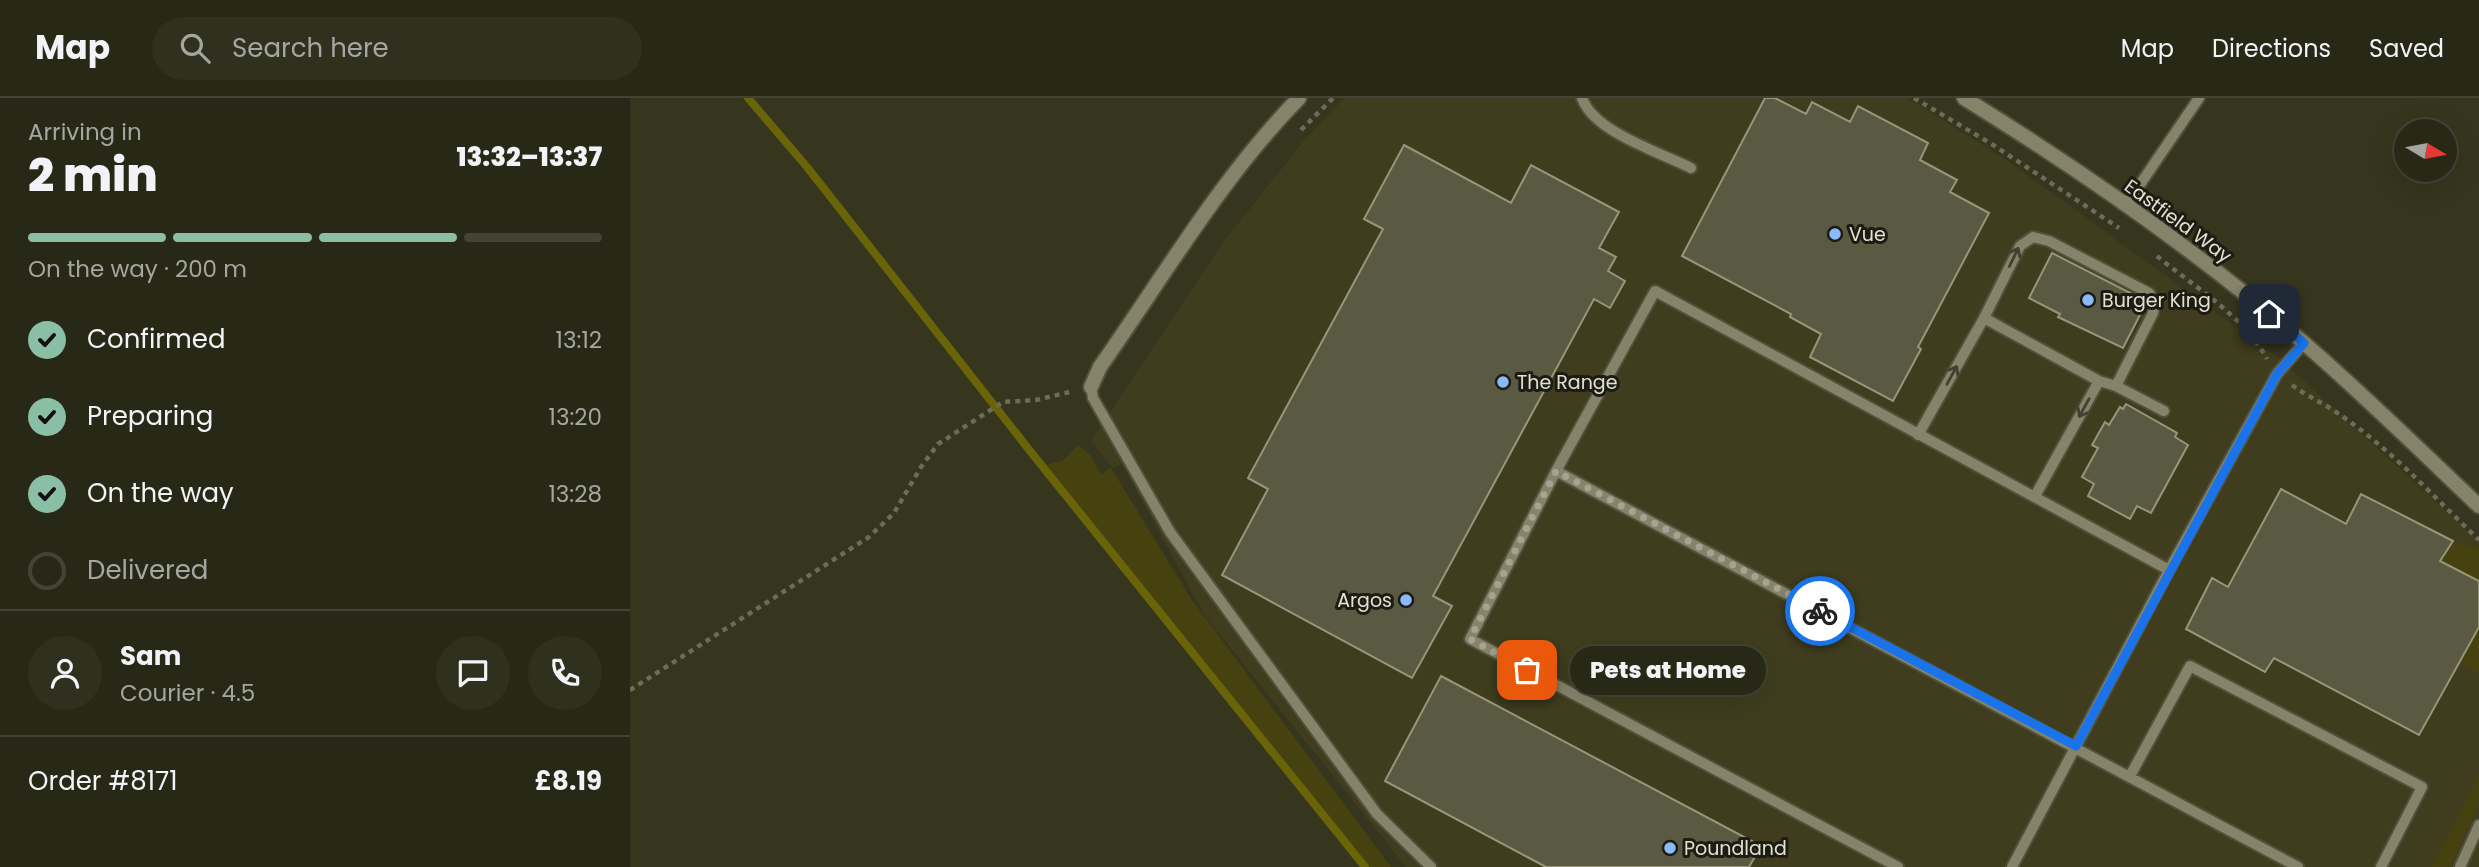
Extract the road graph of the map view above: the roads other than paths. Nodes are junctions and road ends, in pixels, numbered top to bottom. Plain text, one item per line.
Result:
1 (1299, 98) edge
2 (1582, 98) edge
3 (1964, 98) edge
4 (2199, 98) edge
5 (1691, 168) dead end
6 (2126, 205) junction
7 (1984, 318) junction
8 (2304, 343) junction
9 (2099, 381) junction
10 (2116, 386) junction
11 (1091, 387) joint
12 (2164, 411) dead end
13 (1918, 435) junction
14 (1556, 471) junction
15 (2035, 496) junction
16 (2479, 506) edge
17 (2169, 570) junction
18 (2076, 746) junction
19 (2130, 776) junction
20 (2479, 825) edge
21 (1431, 867) edge
22 (1898, 867) edge
23 (2012, 867) edge
24 (2298, 867) edge
25 (2381, 867) edge
26 (2460, 867) edge

1 - 11 street
2 - 5 lane
3 - 6 street, Eastfield Way
4 - 6 lane
6 - 8 street, Eastfield Way
7 - 9 lane
7 -> 10 lane
13 -> 7 lane
8 - 16 street, Eastfield Way
8 - 17 lane
9 - 10 lane
9 -> 15 lane
10 - 12 lane
11 - 21 lane
13 - 14 lane
13 - 15 lane
14 - 18 lane
14 - 22 lane
15 - 17 lane
17 - 18 lane
18 - 19 lane
18 - 23 lane
19 - 24 lane
19 - 25 lane
20 - 26 lane

